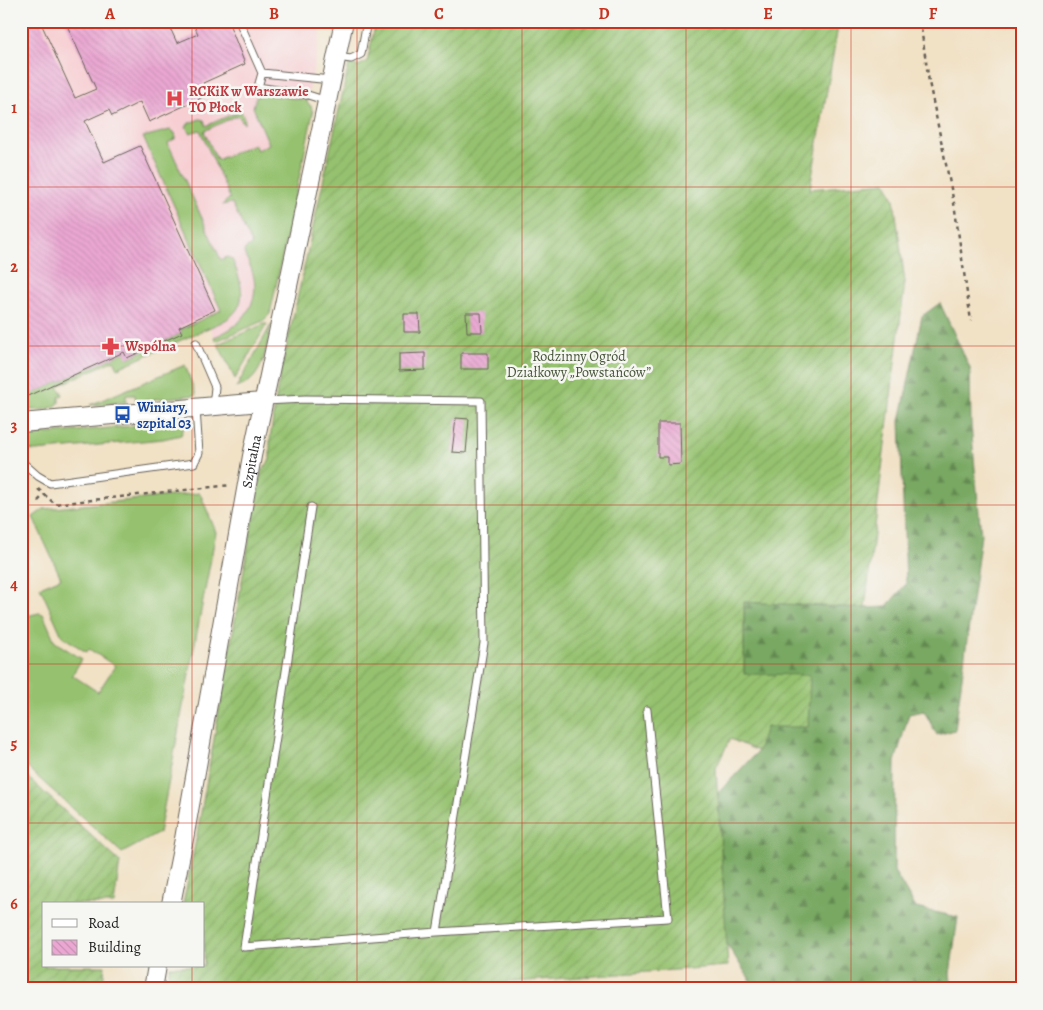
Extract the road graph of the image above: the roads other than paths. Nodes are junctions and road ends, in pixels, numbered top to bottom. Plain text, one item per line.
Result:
1 (239, 21) edge
2 (344, 21) edge
3 (368, 21) edge
4 (336, 57) junction
5 (262, 73) junction
6 (331, 80) junction
7 (327, 101) junction
8 (196, 343) dead end
9 (262, 402) junction
10 (204, 408) junction
11 (21, 423) edge
12 (21, 461) edge
13 (311, 507) dead end
14 (647, 710) dead end
15 (171, 902) edge
16 (437, 932) junction
17 (157, 968) edge
18 (153, 989) edge

1 - 5 lane
2 - 4 street, Szpitalna
3 - 4 lane
4 - 6 street, Szpitalna
5 - 6 lane
5 - 7 lane
6 - 7 street, Szpitalna
7 - 9 street, Szpitalna
8 - 10 lane
9 - 10 street
9 - 15 street, Szpitalna
9 - 16 lane
10 - 11 street
10 - 12 lane
13 - 16 lane
14 - 16 lane
17 - 18 street

